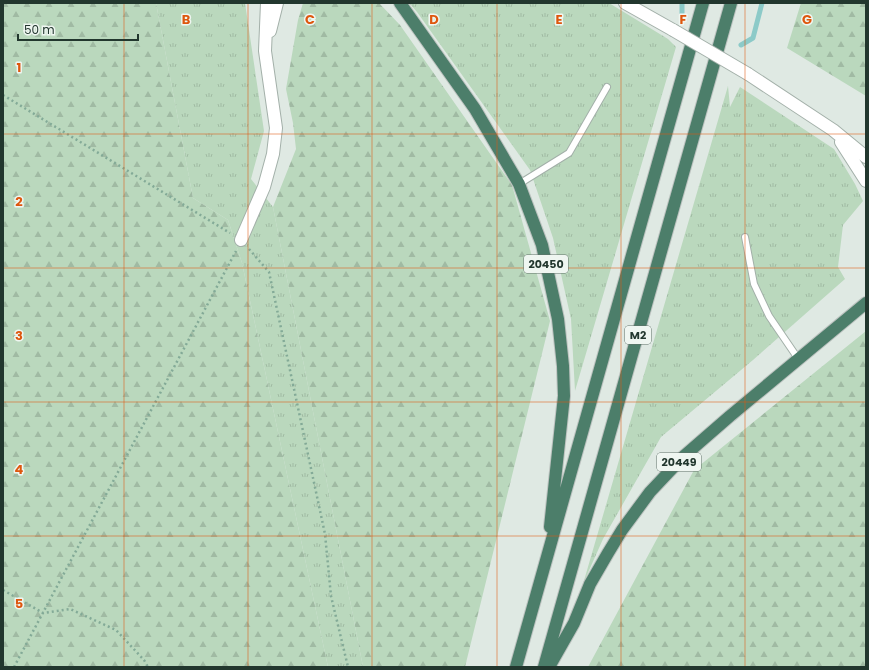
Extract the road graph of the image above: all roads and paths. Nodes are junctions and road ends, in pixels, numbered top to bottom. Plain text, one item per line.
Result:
1 (266, 3) edge
2 (277, 3) edge
3 (400, 3) edge
4 (625, 3) edge
5 (703, 3) edge
6 (731, 3) edge
7 (265, 51) junction
8 (607, 87) dead end
9 (3, 95) edge
10 (833, 130) junction
11 (866, 157) edge
12 (866, 181) edge
13 (519, 184) junction
14 (745, 237) dead end
15 (241, 240) junction
16 (866, 303) edge
17 (799, 360) junction
18 (546, 562) junction
19 (3, 590) edge
20 (43, 613) junction
21 (14, 667) edge
22 (148, 667) edge
23 (348, 667) edge
24 (516, 667) edge
25 (544, 667) edge
26 (549, 667) edge

1 - 7 street
2 - 7 street
3 - 13 highway, 20450
4 - 10 street, bridge
5 - 18 highway, M2
6 - 25 highway, M2
7 - 15 street
8 - 13 lane
9 - 15 path
10 - 11 street
10 - 12 street
13 - 18 highway, 20450
14 - 17 lane
15 - 20 path
15 - 23 path
16 - 17 highway, 20449
17 - 26 highway, 20449
18 - 24 highway, M2
19 - 20 path
20 - 21 path
20 - 22 path

